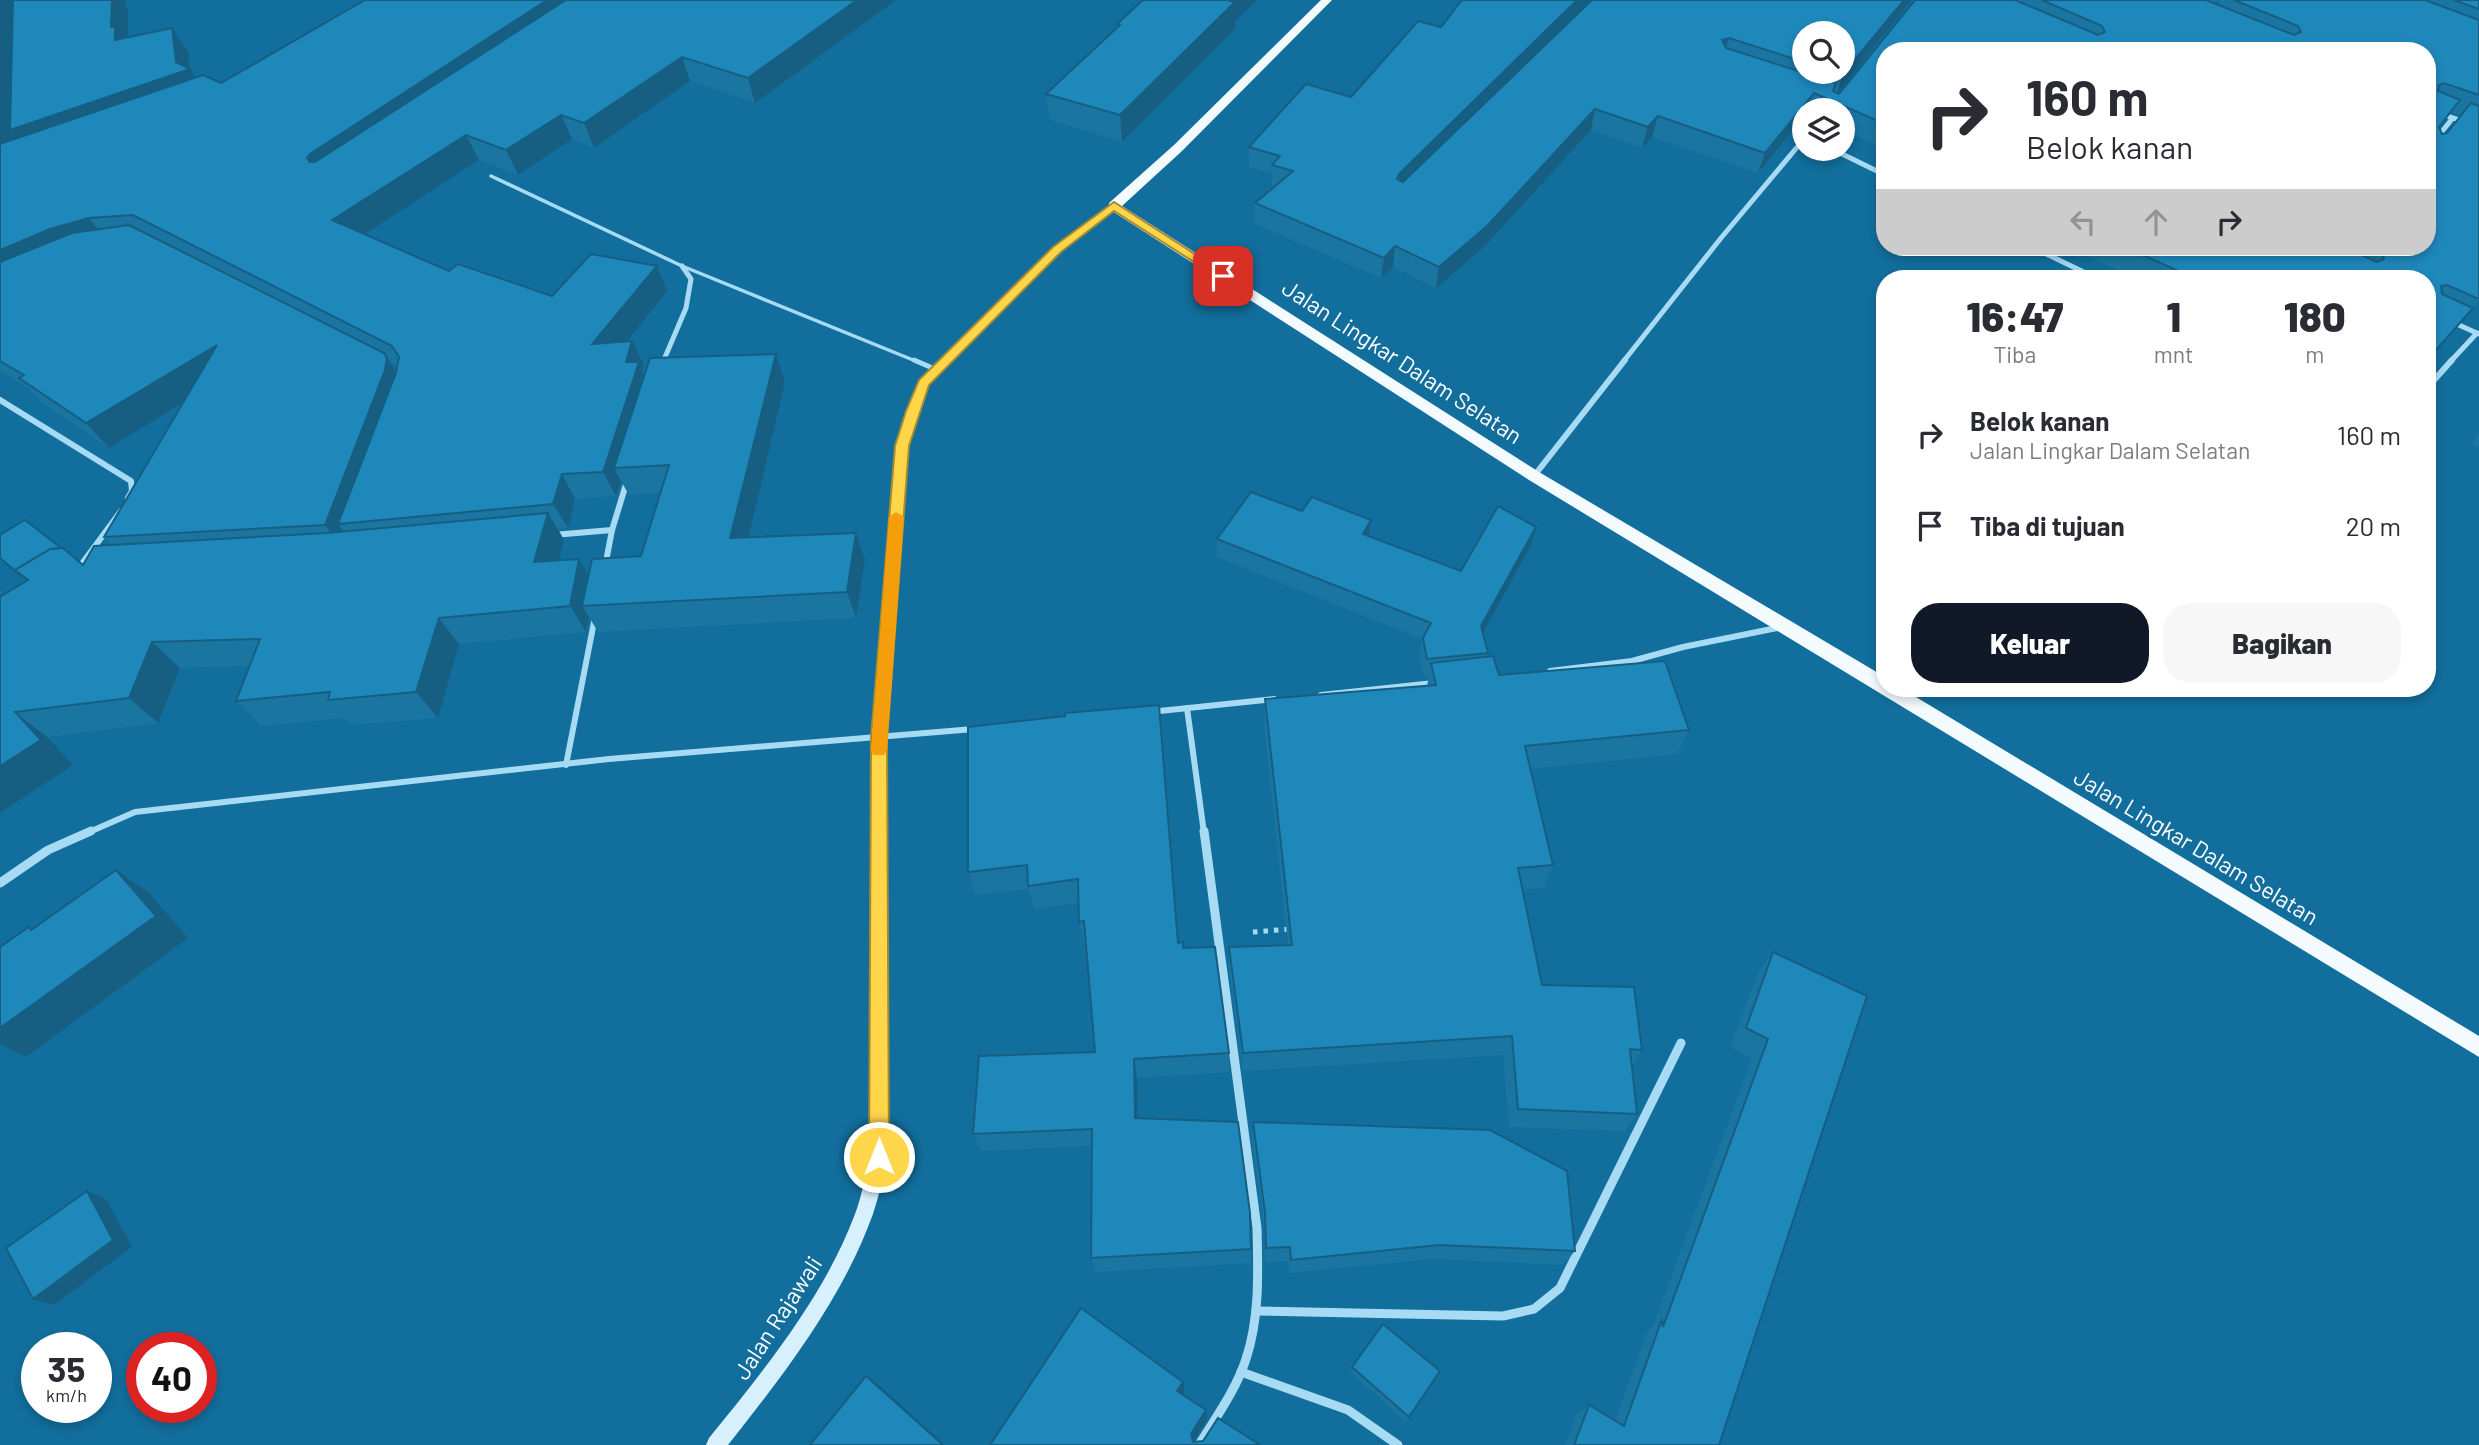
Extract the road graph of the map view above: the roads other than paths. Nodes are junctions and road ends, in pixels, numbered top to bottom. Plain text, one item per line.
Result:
1 (1327, 0) edge
2 (2436, 113) edge
3 (2452, 119) junction
4 (2479, 127) edge
5 (2436, 139) edge
6 (1792, 153) edge
7 (1855, 160) edge
8 (1876, 171) edge
9 (491, 176) dead end
10 (1114, 206) junction
11 (2051, 256) edge
12 (682, 266) junction
13 (2079, 270) edge
14 (2440, 316) edge
15 (2478, 334) edge
16 (662, 368) edge
17 (937, 370) junction
18 (2436, 378) edge
19 (0, 400) edge
20 (631, 468) edge
21 (1534, 476) junction
22 (612, 530) junction
23 (542, 536) edge
24 (604, 569) edge
25 (77, 570) junction
26 (91, 570) edge
27 (66, 577) edge
28 (596, 608) edge
29 (1786, 626) junction
30 (1541, 672) edge
31 (1876, 681) edge
32 (1446, 682) edge
33 (1310, 696) edge
34 (1902, 697) edge
35 (1283, 698) edge
36 (1187, 708) junction
37 (1147, 712) edge
38 (986, 727) edge
39 (879, 738) junction
40 (566, 765) junction
41 (0, 883) edge
42 (1681, 1043) dead end
43 (2479, 1047) edge
44 (1255, 1311) junction
45 (1241, 1372) junction
46 (716, 1445) edge
47 (1199, 1445) edge
48 (1398, 1445) edge

1 - 10 main road
2 - 3 street
3 - 4 street
3 - 5 street
6 - 21 street
7 - 8 street
9 - 12 lane
10 - 17 street, Jalan Rajawali
10 - 21 main road, Jalan Lingkar Dalam Selatan
11 - 13 street
12 - 16 street
12 - 17 lane
14 - 15 street
15 - 18 street
17 - 39 street, Jalan Rajawali
19 - 25 street
20 - 22 street
21 - 29 main road, Jalan Lingkar Dalam Selatan
22 - 23 street
22 - 24 street
25 - 26 street
25 - 27 street
28 - 40 street
29 - 30 street
29 - 31 main road, Jalan Lingkar Dalam Selatan
32 - 33 street
34 - 43 main road, Jalan Lingkar Dalam Selatan
35 - 36 street
36 - 37 street
36 - 44 street
38 - 39 street
39 - 40 street
39 - 46 street, Jalan Rajawali
40 - 41 street
42 - 44 street
44 - 45 street
45 - 47 street
45 - 48 street

